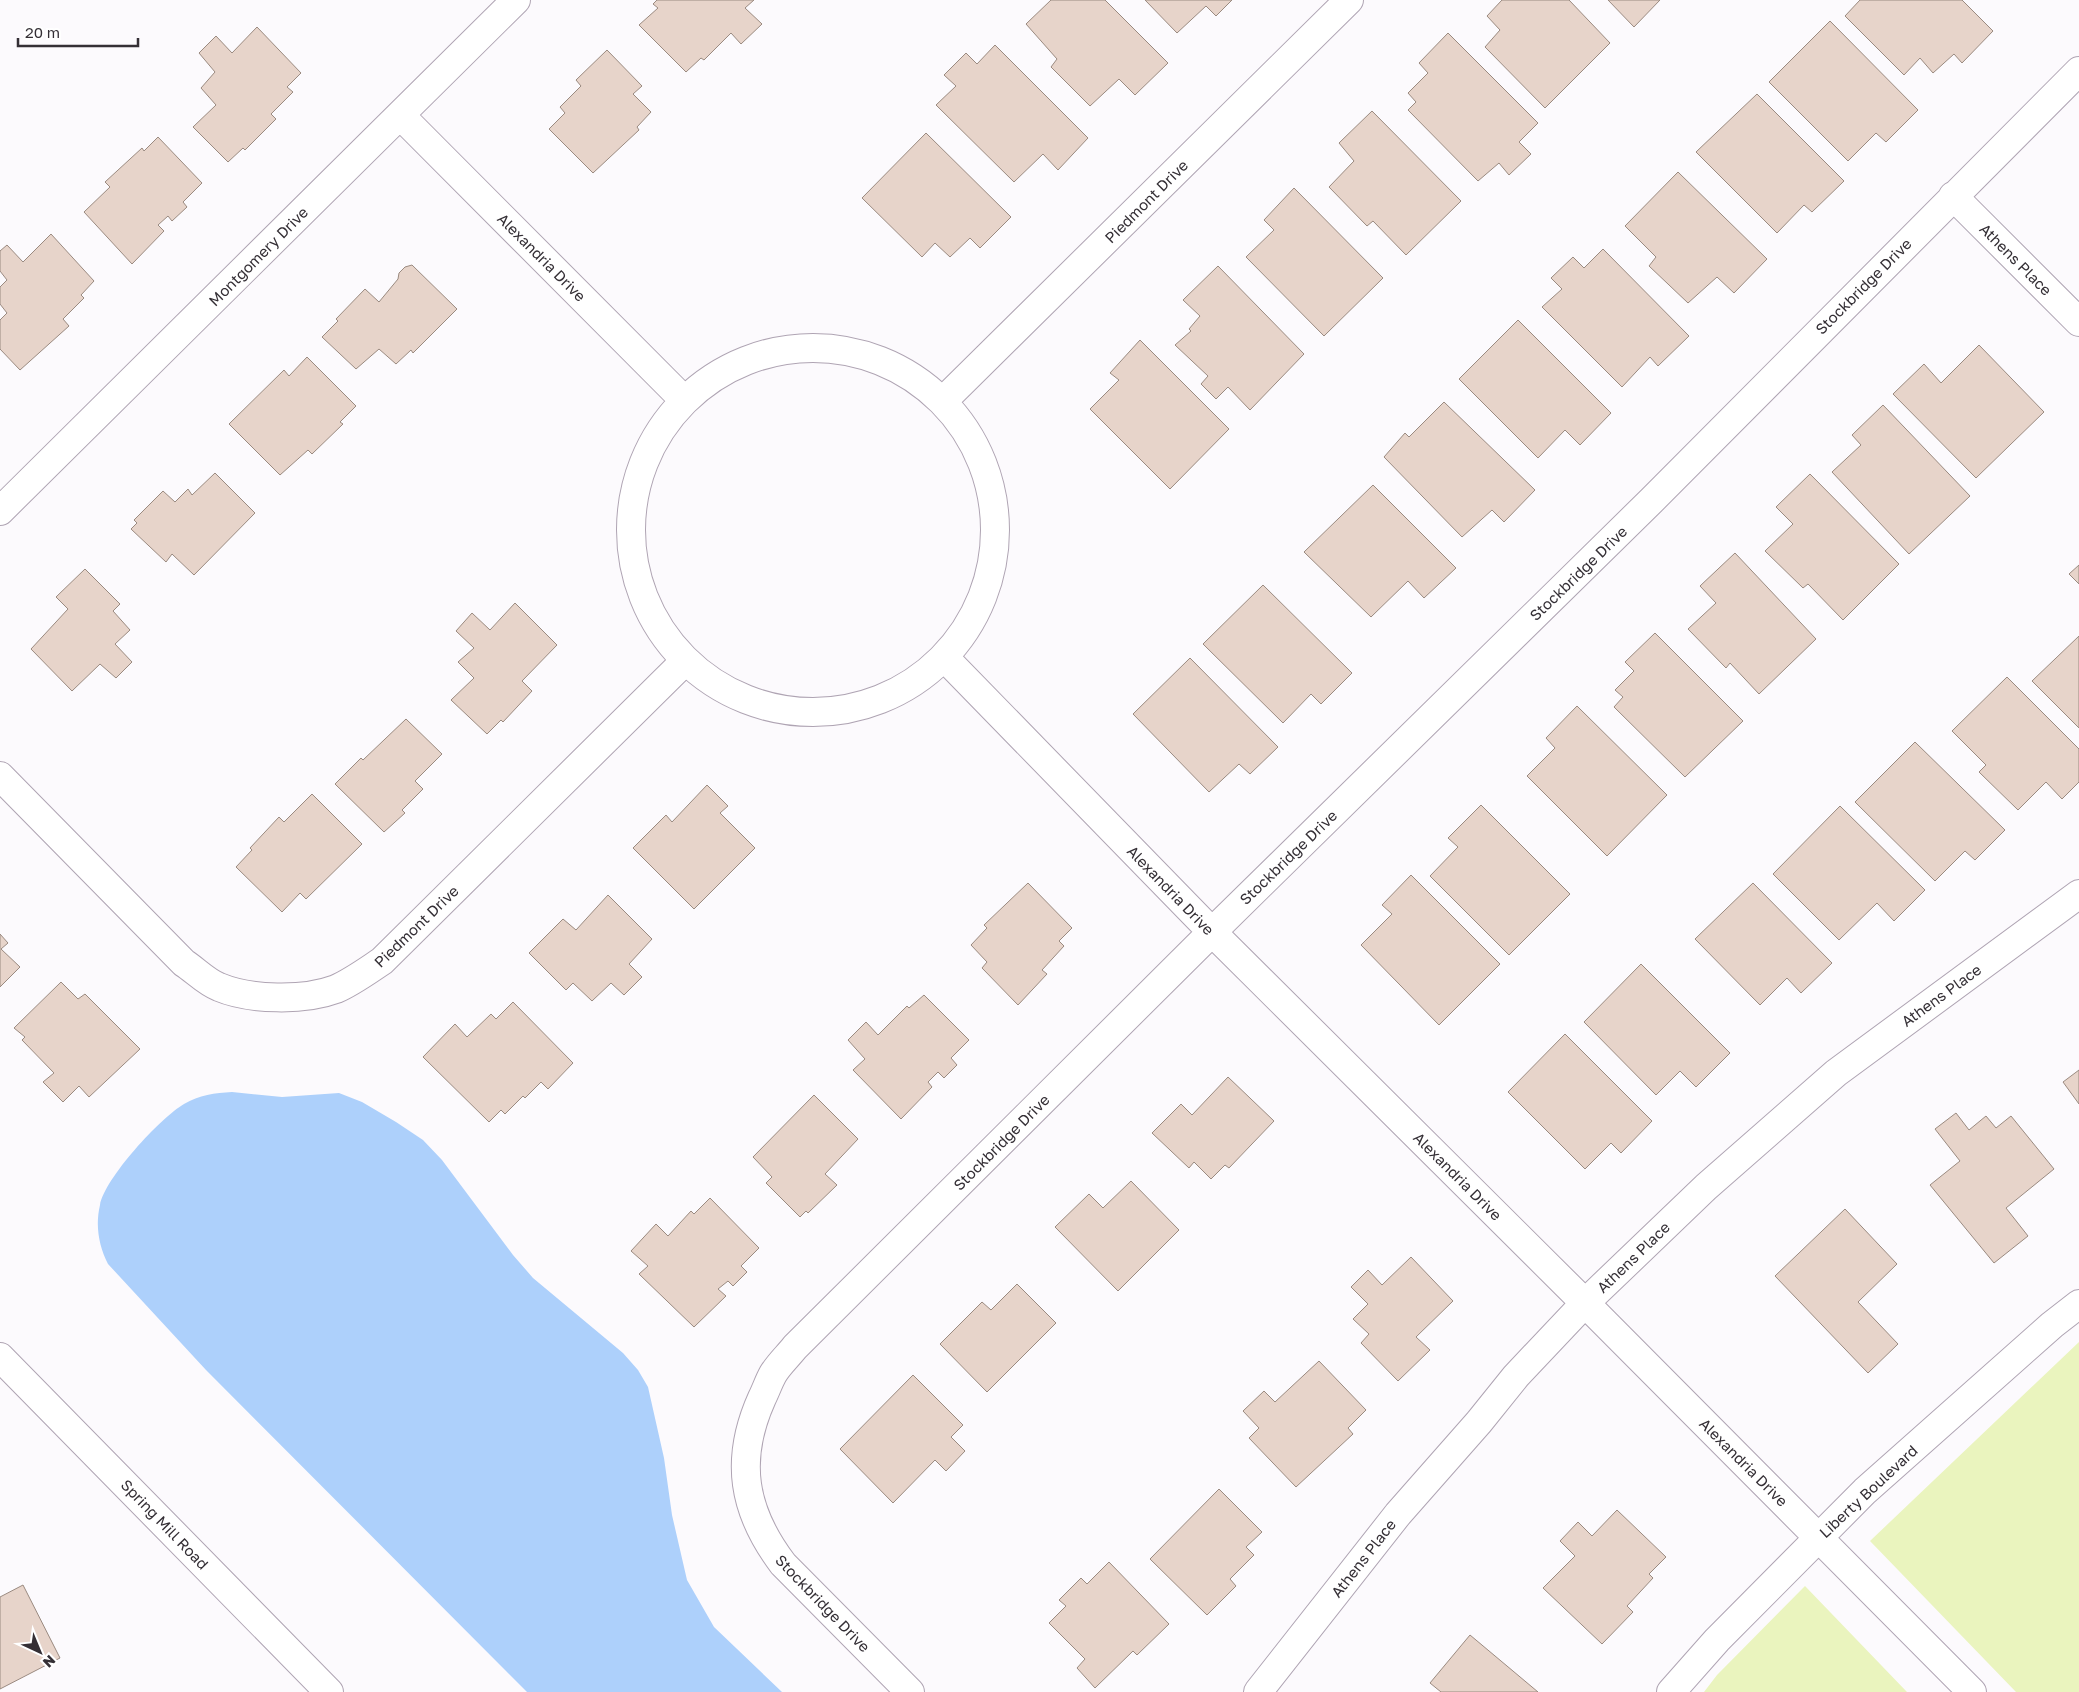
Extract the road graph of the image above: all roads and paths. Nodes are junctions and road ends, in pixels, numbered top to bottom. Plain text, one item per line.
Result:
1 (516, 0) edge
2 (1349, 0) edge
3 (2079, 71) edge
4 (400, 115) junction
5 (1953, 196) junction
6 (2079, 322) edge
7 (684, 400) junction
8 (943, 401) junction
9 (0, 511) edge
10 (944, 658) junction
11 (684, 662) junction
12 (0, 776) edge
13 (2079, 894) edge
14 (1212, 932) junction
15 (1585, 1302) junction
16 (2079, 1304) edge
17 (0, 1357) edge
18 (1818, 1536) junction
19 (329, 1692) edge
20 (910, 1692) edge
21 (1258, 1692) edge
22 (1672, 1692) edge
23 (1972, 1692) edge

1 - 4 street, Montgomery Drive
2 - 8 street, Piedmont Drive
3 - 5 street, Stockbridge Drive
4 - 7 street, Alexandria Drive
4 - 9 street, Montgomery Drive
5 - 6 street, Athens Place
5 - 14 street, Stockbridge Drive
7 - 8 street
7 - 11 street
8 - 10 street
10 - 11 street
10 - 14 street, Alexandria Drive
11 - 12 street, Piedmont Drive
13 - 15 street, Athens Place
14 - 15 street, Alexandria Drive
14 - 20 street, Stockbridge Drive
15 - 18 street, Alexandria Drive
15 - 21 street, Athens Place
16 - 18 street, Liberty Boulevard
17 - 19 street, Spring Mill Road
18 - 22 street, Liberty Boulevard
18 - 23 street, Alexandria Drive

